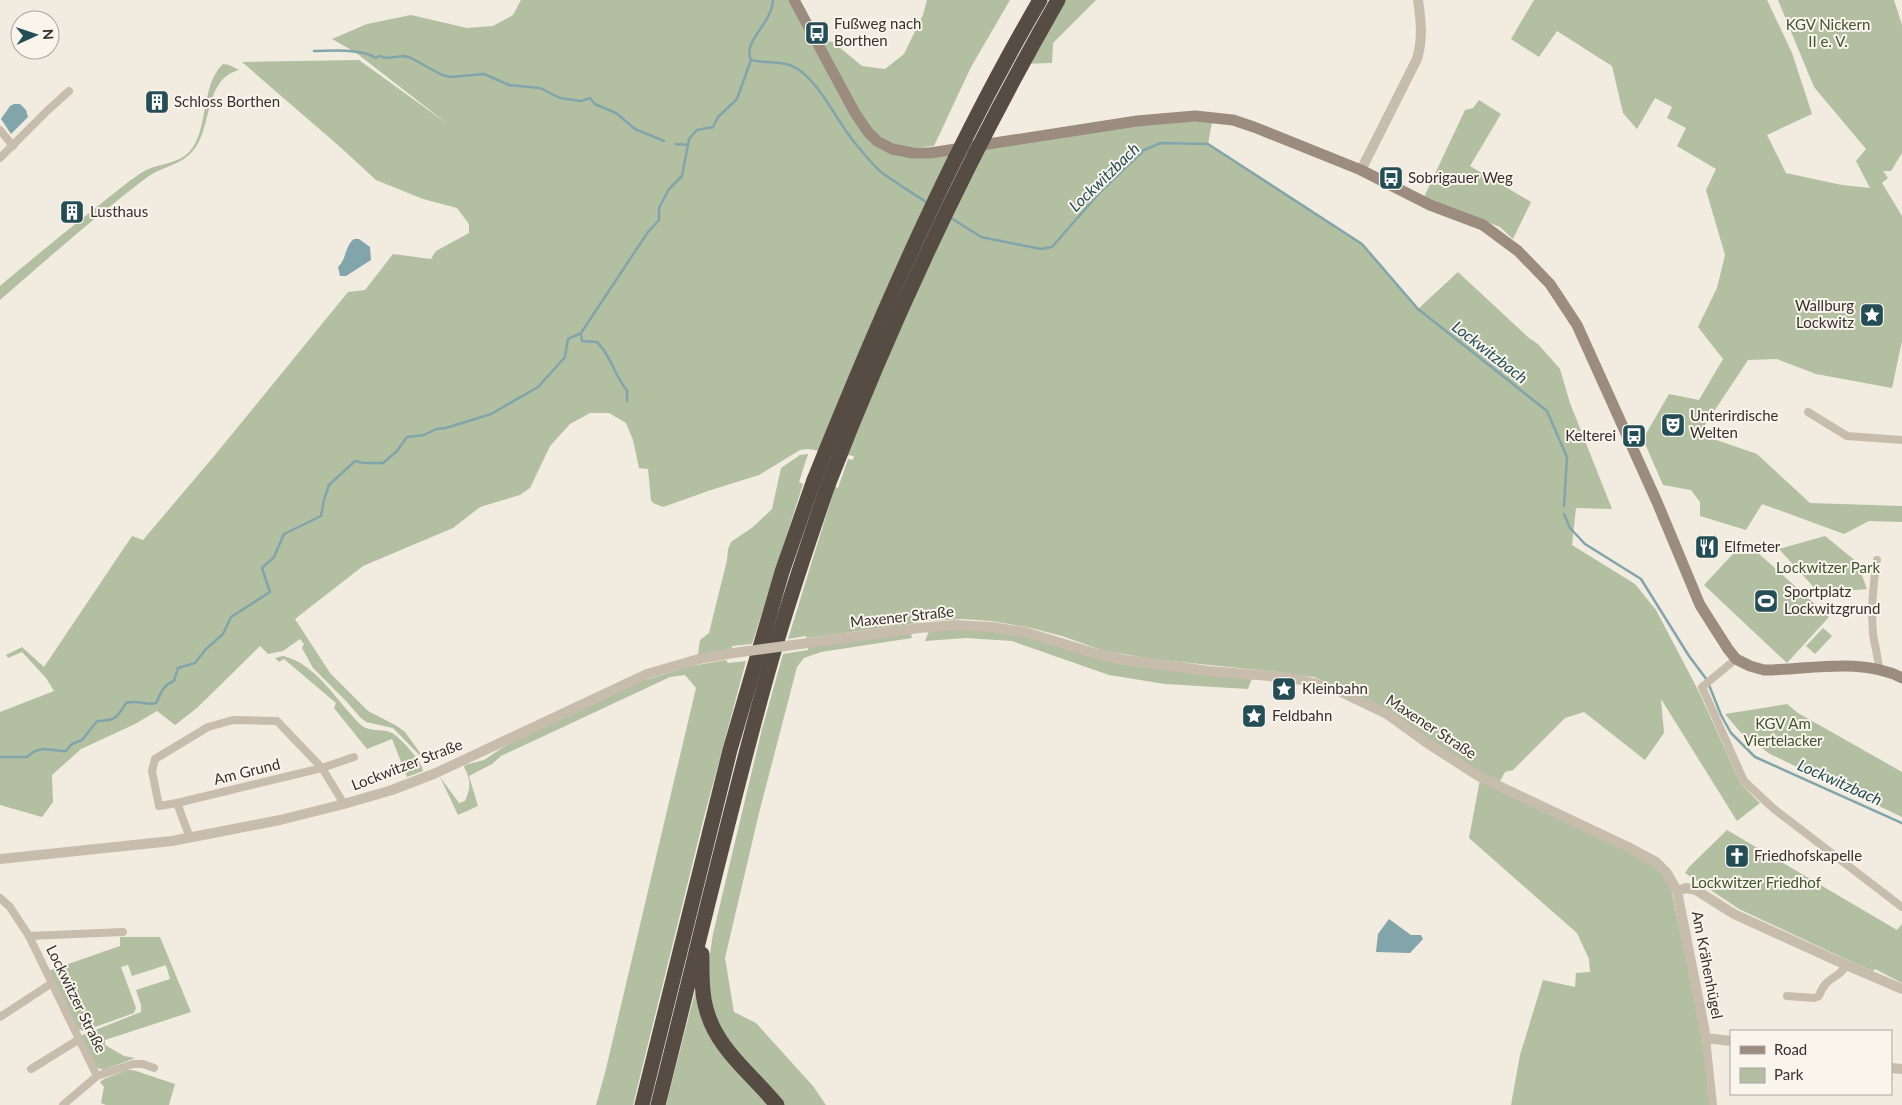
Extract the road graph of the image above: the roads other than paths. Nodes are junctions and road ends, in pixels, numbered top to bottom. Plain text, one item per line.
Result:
1 (794, 0) edge
2 (1040, 0) edge
3 (1058, 0) edge
4 (1418, 0) edge
5 (69, 91) dead end
6 (0, 130) edge
7 (13, 146) junction
8 (0, 158) edge
9 (1361, 170) junction
10 (1808, 412) dead end
11 (1902, 440) edge
12 (821, 482) junction
13 (1877, 560) dead end
14 (808, 642) joint
15 (1736, 659) junction
16 (1879, 669) junction
17 (1902, 678) edge
18 (354, 757) dead end
19 (322, 768) junction
20 (177, 803) junction
21 (344, 804) junction
22 (190, 838) junction
23 (0, 859) edge
24 (1677, 890) junction
25 (0, 898) edge
26 (1902, 907) edge
27 (702, 927) junction
28 (123, 932) dead end
29 (29, 936) junction
30 (1846, 965) junction
31 (52, 983) junction
32 (1902, 989) edge
33 (1787, 996) dead end
34 (0, 1017) edge
35 (1706, 1038) junction
36 (78, 1040) junction
37 (1730, 1041) edge
38 (154, 1068) dead end
39 (31, 1069) dead end
40 (97, 1076) junction
41 (63, 1105) edge
42 (642, 1105) edge
43 (658, 1105) edge
44 (777, 1105) edge
45 (1713, 1105) edge

1 - 9 main road
2 - 12 highway, bridge
3 - 12 highway, bridge
4 - 9 street
5 - 7 street
6 - 7 street
7 - 8 street
9 - 15 main road
10 - 11 street
12 - 27 highway
12 - 42 highway
13 - 16 street
14 - 21 street, Lockwitzer Straße, bridge
14 - 24 street, Maxener Straße
15 - 16 main road
15 - 26 street
16 - 17 main road
18 - 19 street, Am Grund
19 - 20 street, Am Grund
19 - 20 street, Am Grund
19 - 21 street, Am Grund
20 - 22 street
21 - 22 street, Lockwitzer Straße
22 - 23 street, Lockwitzer Straße
24 - 30 street
24 - 35 street, Am Krähenhügel
25 - 29 street, Lockwitzer Straße
27 - 43 highway
27 - 44 highway
28 - 29 street, Lockwitzer Straße
29 - 31 street, Lockwitzer Straße
30 - 32 street
30 - 33 street
31 - 34 street
31 - 36 street, Lockwitzer Straße
35 - 37 street
35 - 45 street, Am Krähenhügel
36 - 39 street
36 - 40 street, Lockwitzer Straße
38 - 40 street
40 - 41 street

